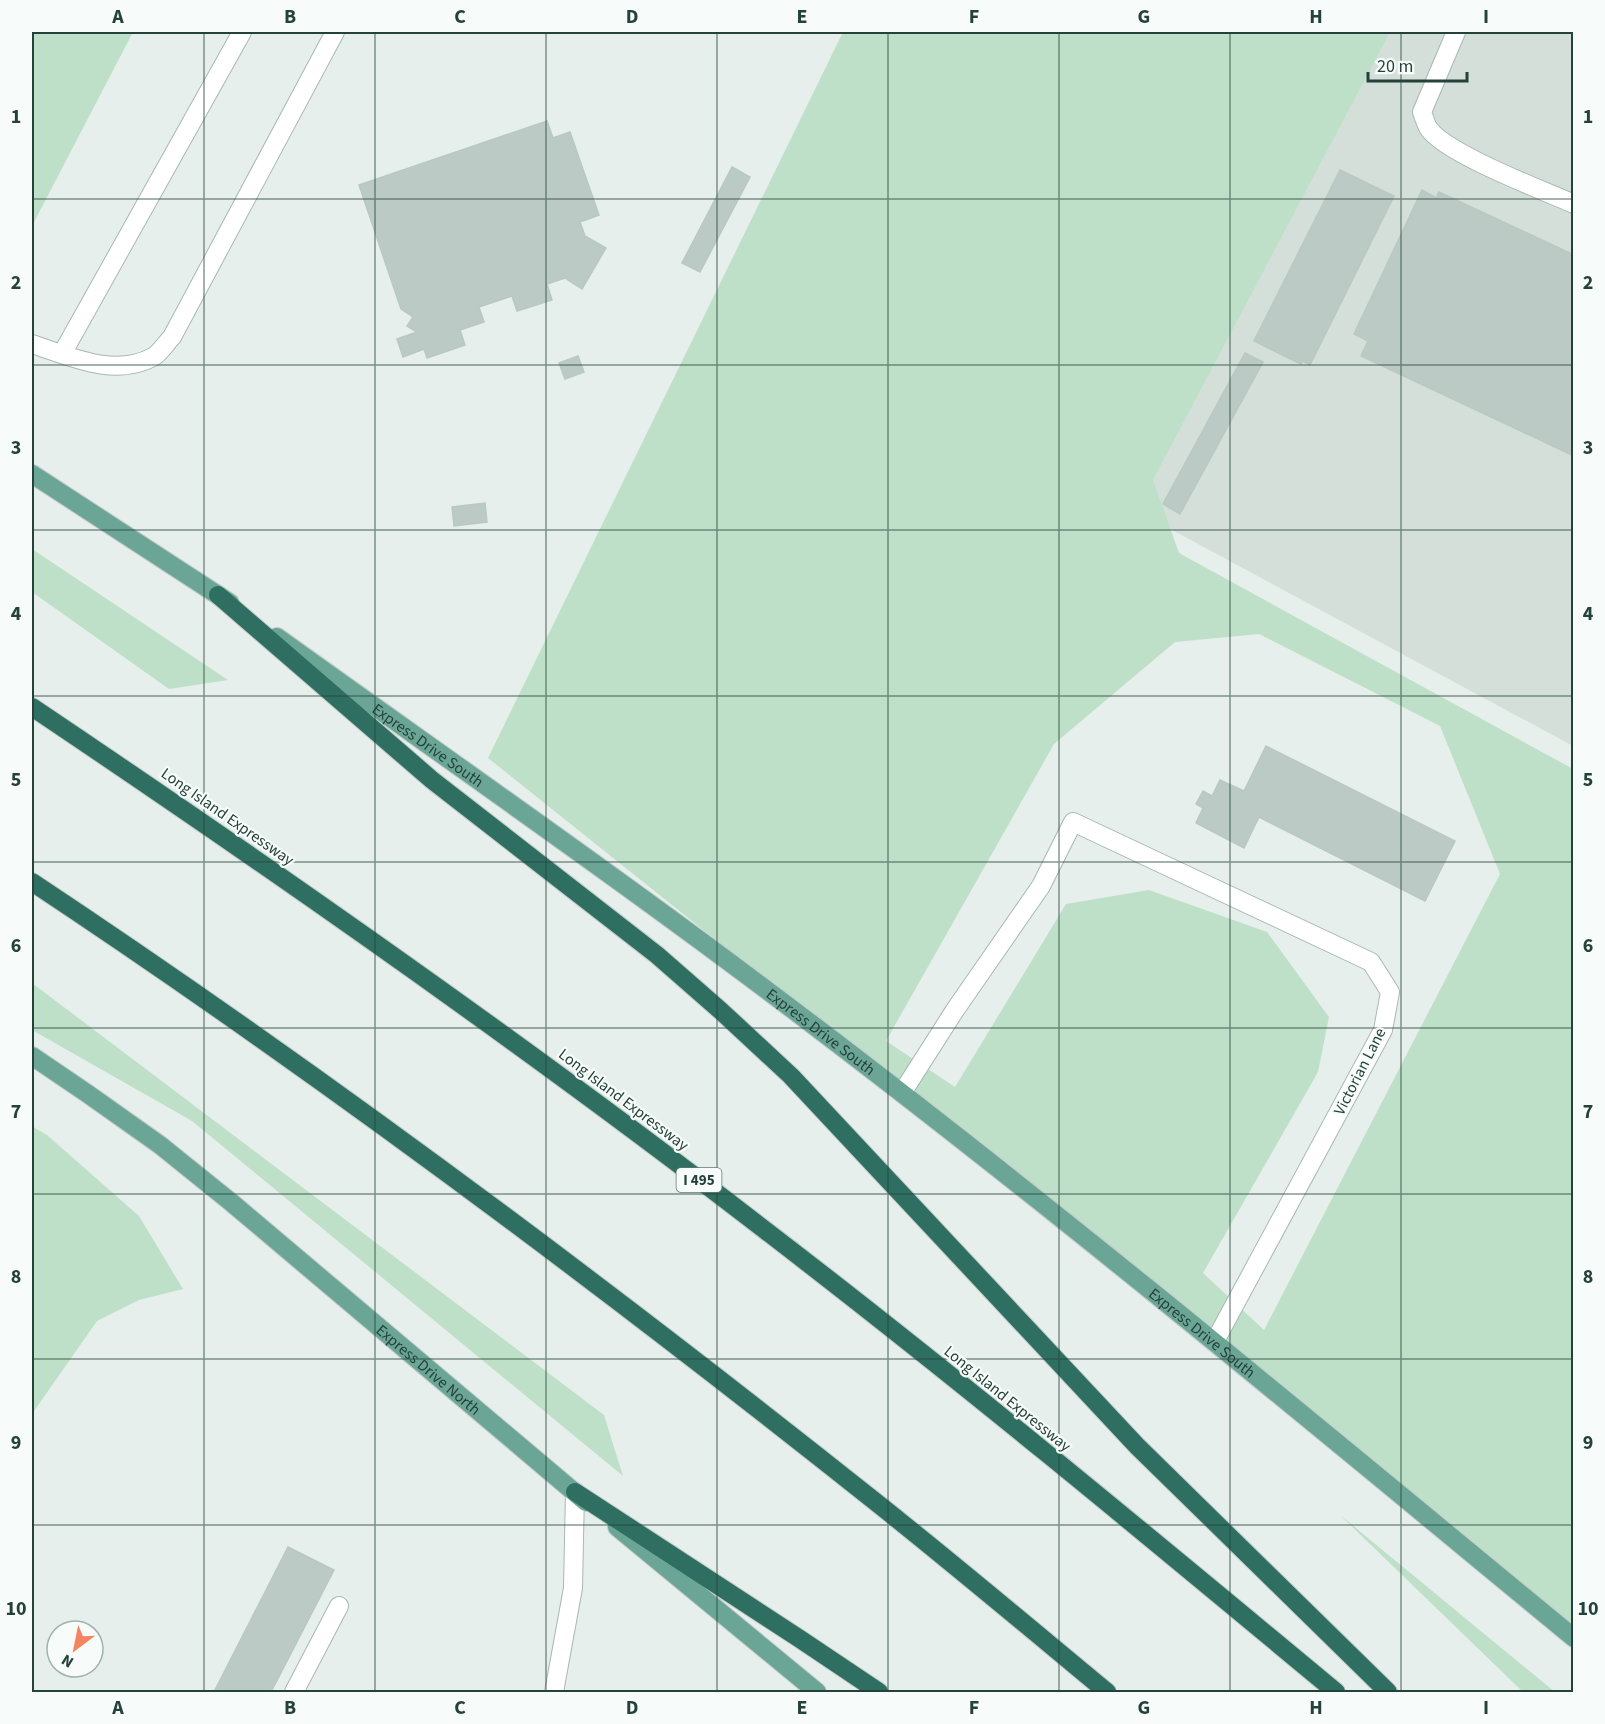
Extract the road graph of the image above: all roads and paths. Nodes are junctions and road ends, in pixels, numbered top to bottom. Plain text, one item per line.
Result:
1 (242, 32) edge
2 (335, 32) edge
3 (1455, 32) edge
4 (1574, 204) edge
5 (32, 344) edge
6 (62, 354) junction
7 (32, 474) edge
8 (218, 595) junction
9 (32, 706) edge
10 (32, 882) edge
11 (32, 1056) edge
12 (902, 1093) junction
13 (1215, 1341) junction
14 (575, 1492) junction
15 (339, 1606) dead end
16 (1574, 1638) edge
17 (294, 1692) edge
18 (554, 1692) edge
19 (817, 1692) edge
20 (879, 1692) edge
21 (1107, 1692) edge
22 (1336, 1692) edge
23 (1388, 1692) edge

1 - 6 lane
2 - 6 lane
3 - 4 lane
5 - 6 lane
7 - 8 main road, Express Drive South
8 - 12 main road, Express Drive South
8 - 23 highway
9 - 22 highway, Long Island Expressway / I 495
10 - 21 highway
11 - 14 main road, Express Drive North
12 - 13 main road, Express Drive South
12 - 13 lane, Victorian Lane
13 - 16 main road, Express Drive South
14 - 18 lane
14 - 19 main road, Express Drive North
14 - 20 highway
15 - 17 lane

